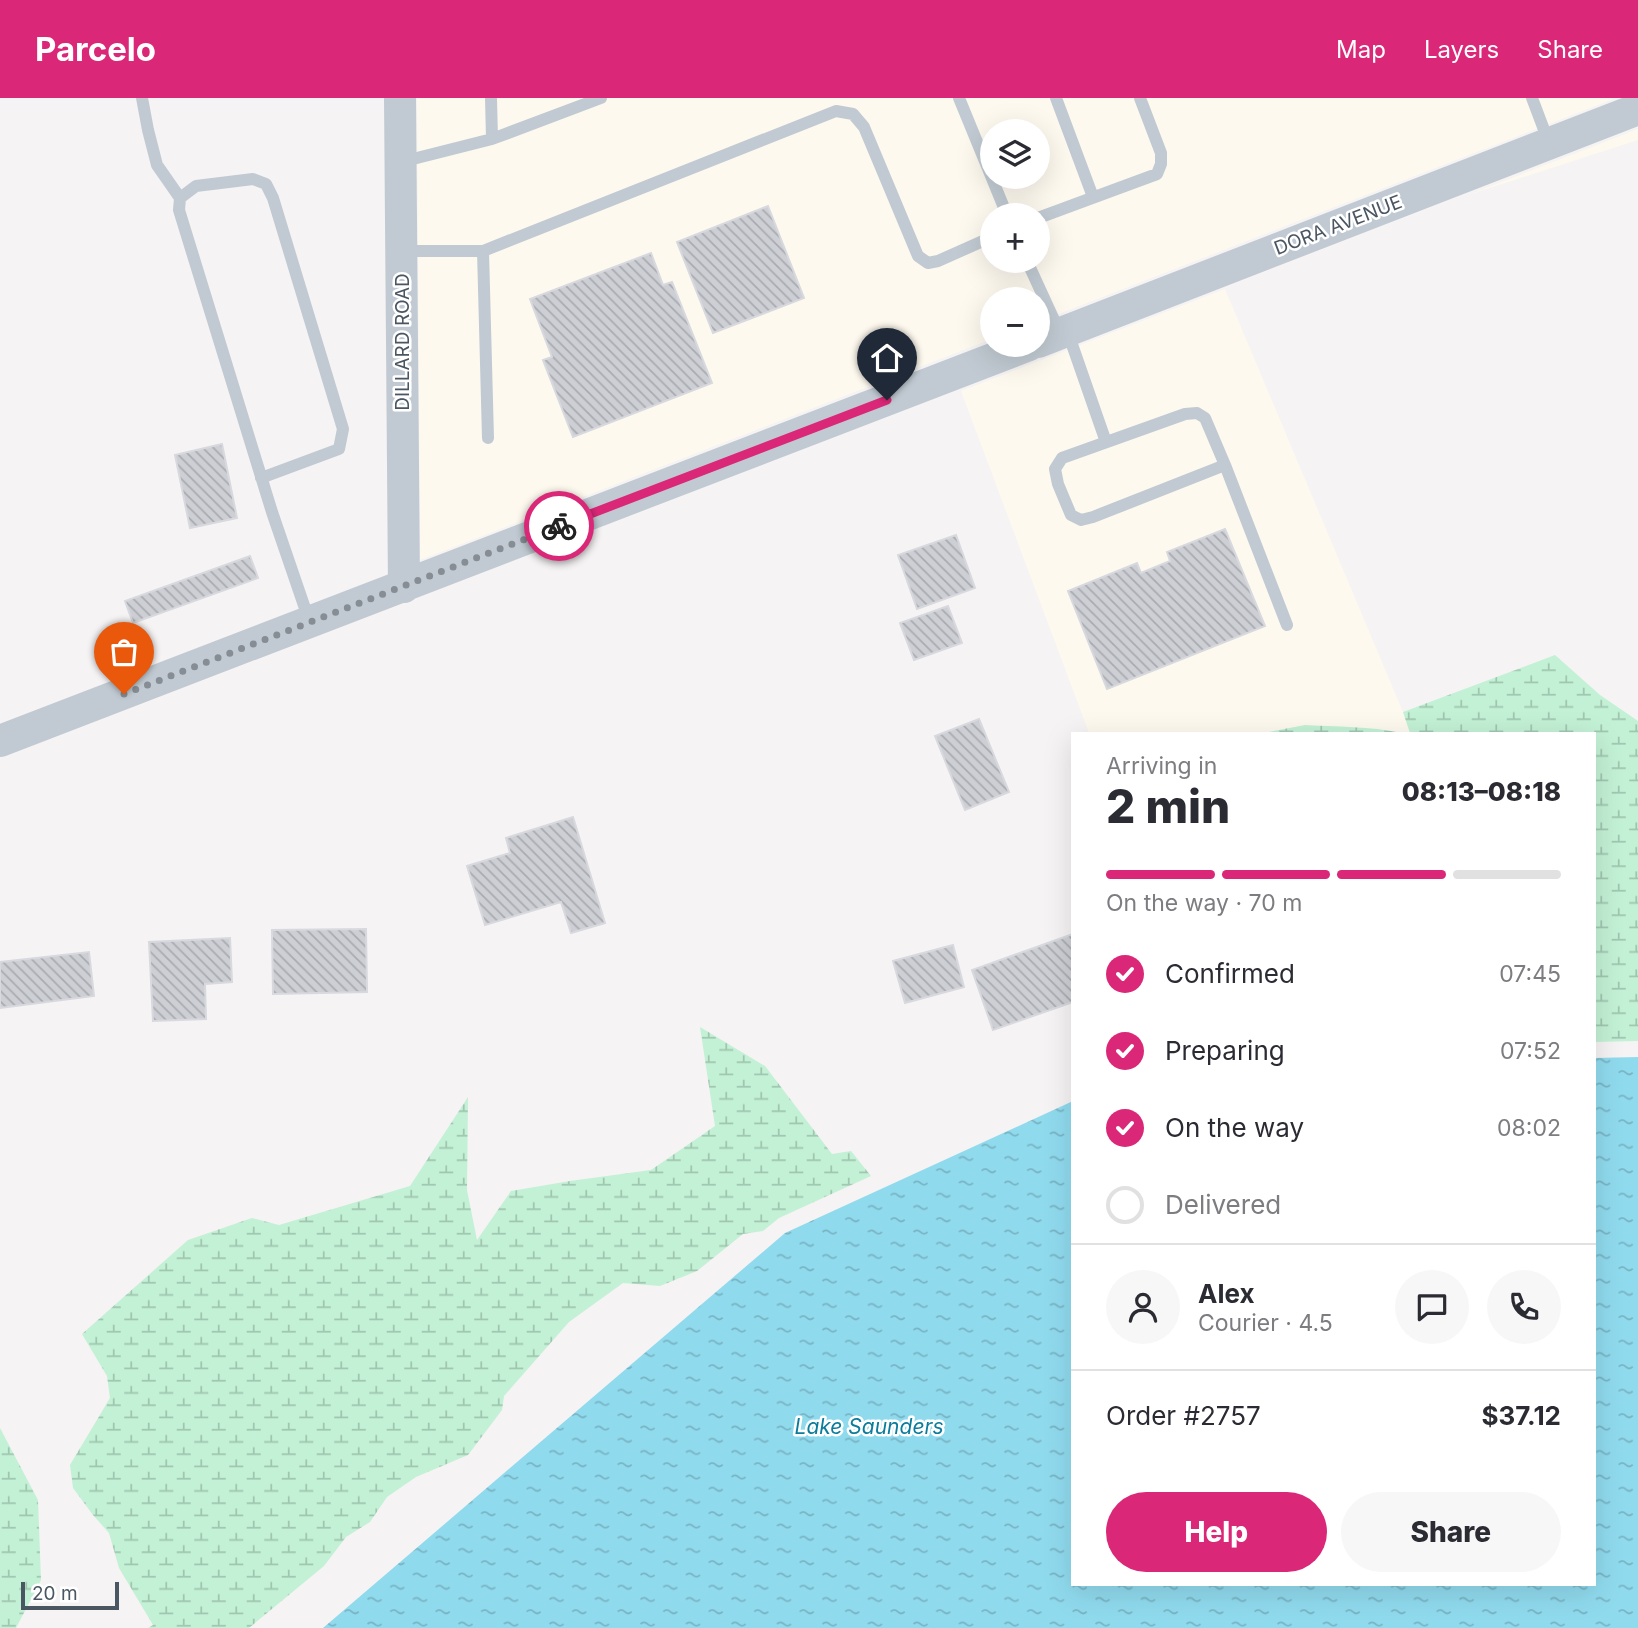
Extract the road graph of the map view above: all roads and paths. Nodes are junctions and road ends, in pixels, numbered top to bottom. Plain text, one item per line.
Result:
1 (142, 98) edge
2 (400, 98) edge
3 (491, 98) edge
4 (601, 98) edge
5 (958, 98) edge
6 (1056, 98) edge
7 (1140, 98) edge
8 (1532, 98) edge
9 (1638, 109) edge
10 (492, 139) junction
11 (1549, 144) junction
12 (401, 162) junction
13 (1093, 197) junction
14 (180, 198) junction
15 (1002, 203) edge
16 (1050, 213) edge
17 (980, 242) edge
18 (401, 251) junction
19 (483, 251) junction
20 (1032, 273) edge
21 (1055, 335) edge
22 (998, 357) edge
23 (488, 438) dead end
24 (1106, 442) junction
25 (1225, 465) junction
26 (261, 478) junction
27 (404, 587) junction
28 (310, 623) junction
29 (1287, 625) dead end
30 (0, 741) edge

1 - 14 lane
2 - 12 street, DILLARD ROAD
3 - 10 lane
4 - 10 lane
5 - 15 lane
6 - 13 lane
7 - 13 lane
8 - 11 lane
9 - 11 street, DORA AVENUE
10 - 12 lane
11 - 21 street, DORA AVENUE
12 - 18 street, DILLARD ROAD
13 - 16 lane
14 - 26 lane
14 - 26 lane
17 - 19 lane
18 - 19 lane
18 - 27 street, DILLARD ROAD
19 - 23 lane
20 - 21 lane
21 - 24 lane
22 - 27 street
24 - 25 lane
24 - 25 lane
25 - 29 lane
26 - 28 lane
27 - 28 street
28 - 30 street

